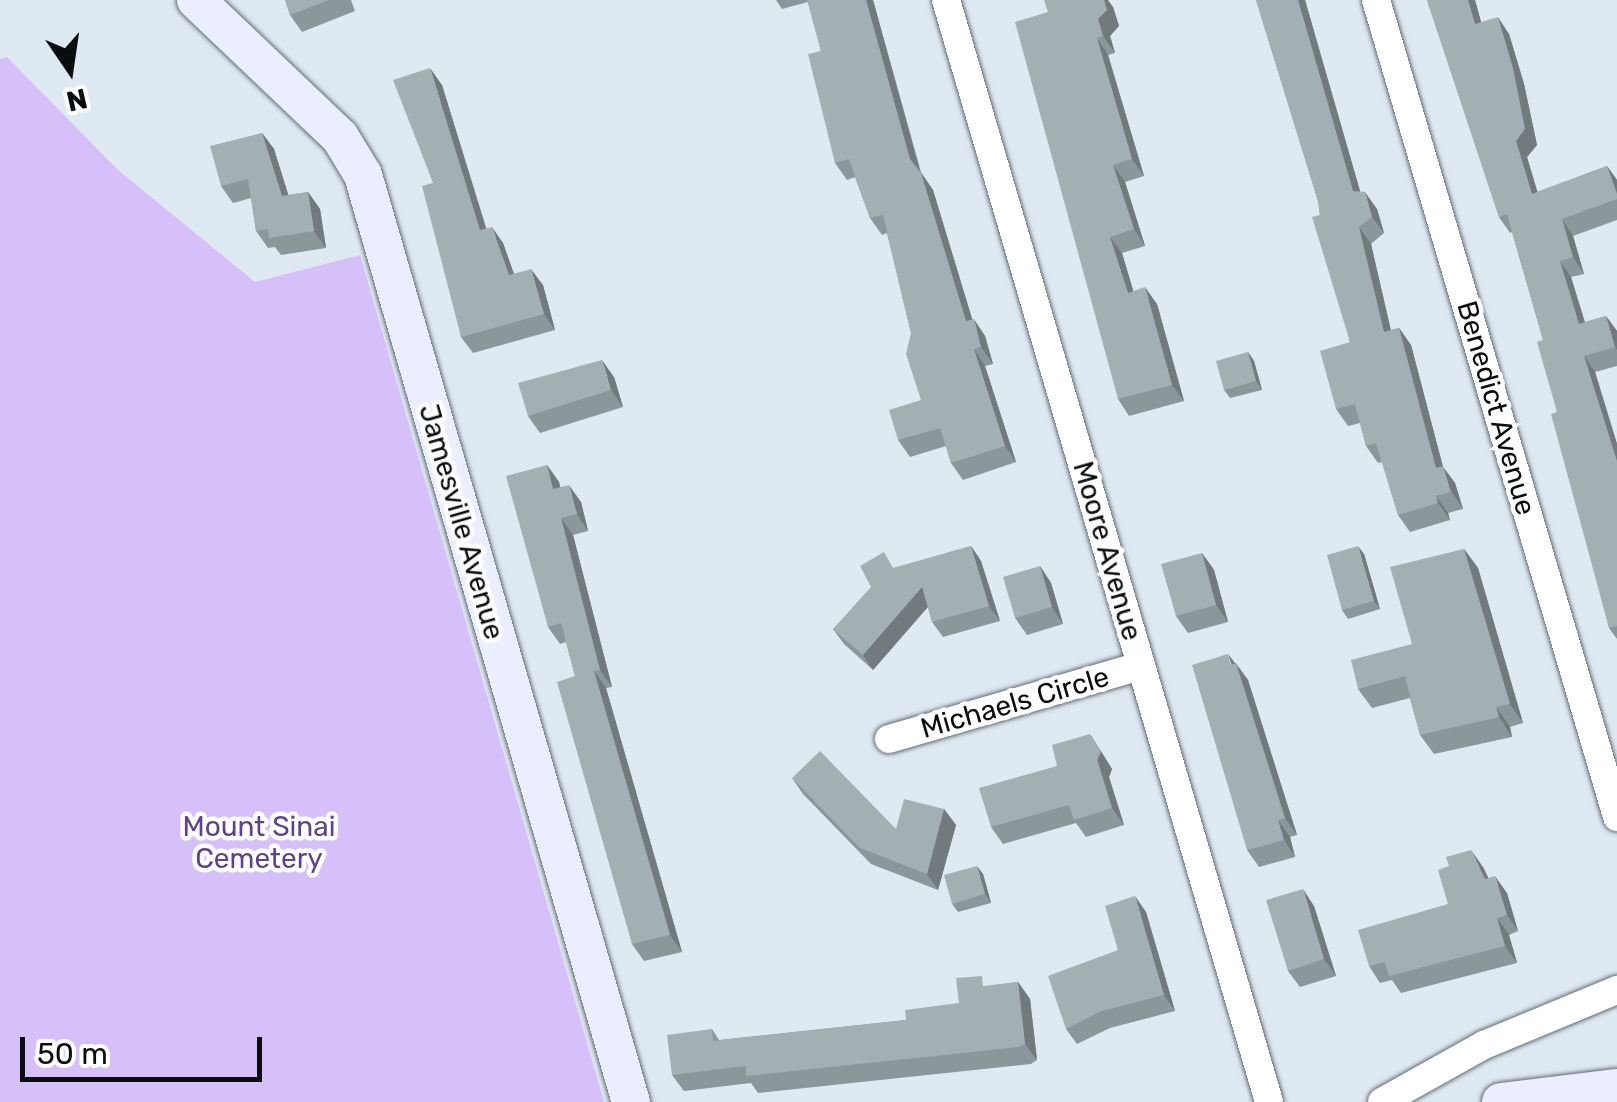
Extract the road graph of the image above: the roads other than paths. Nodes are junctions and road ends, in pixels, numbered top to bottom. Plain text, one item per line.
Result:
1 (196, 0) edge
2 (946, 0) edge
3 (1376, 0) edge
4 (1140, 666) junction
5 (890, 739) dead end
6 (1617, 816) edge
7 (1617, 990) edge
8 (1617, 1088) edge
9 (630, 1102) edge
10 (1269, 1102) edge
11 (1382, 1102) edge
12 (1501, 1102) edge

1 - 9 street, Jamesville Avenue
2 - 4 street, Moore Avenue
3 - 6 street, Benedict Avenue
4 - 5 street, Michaels Circle
4 - 10 street, Moore Avenue
7 - 11 street
8 - 12 street

